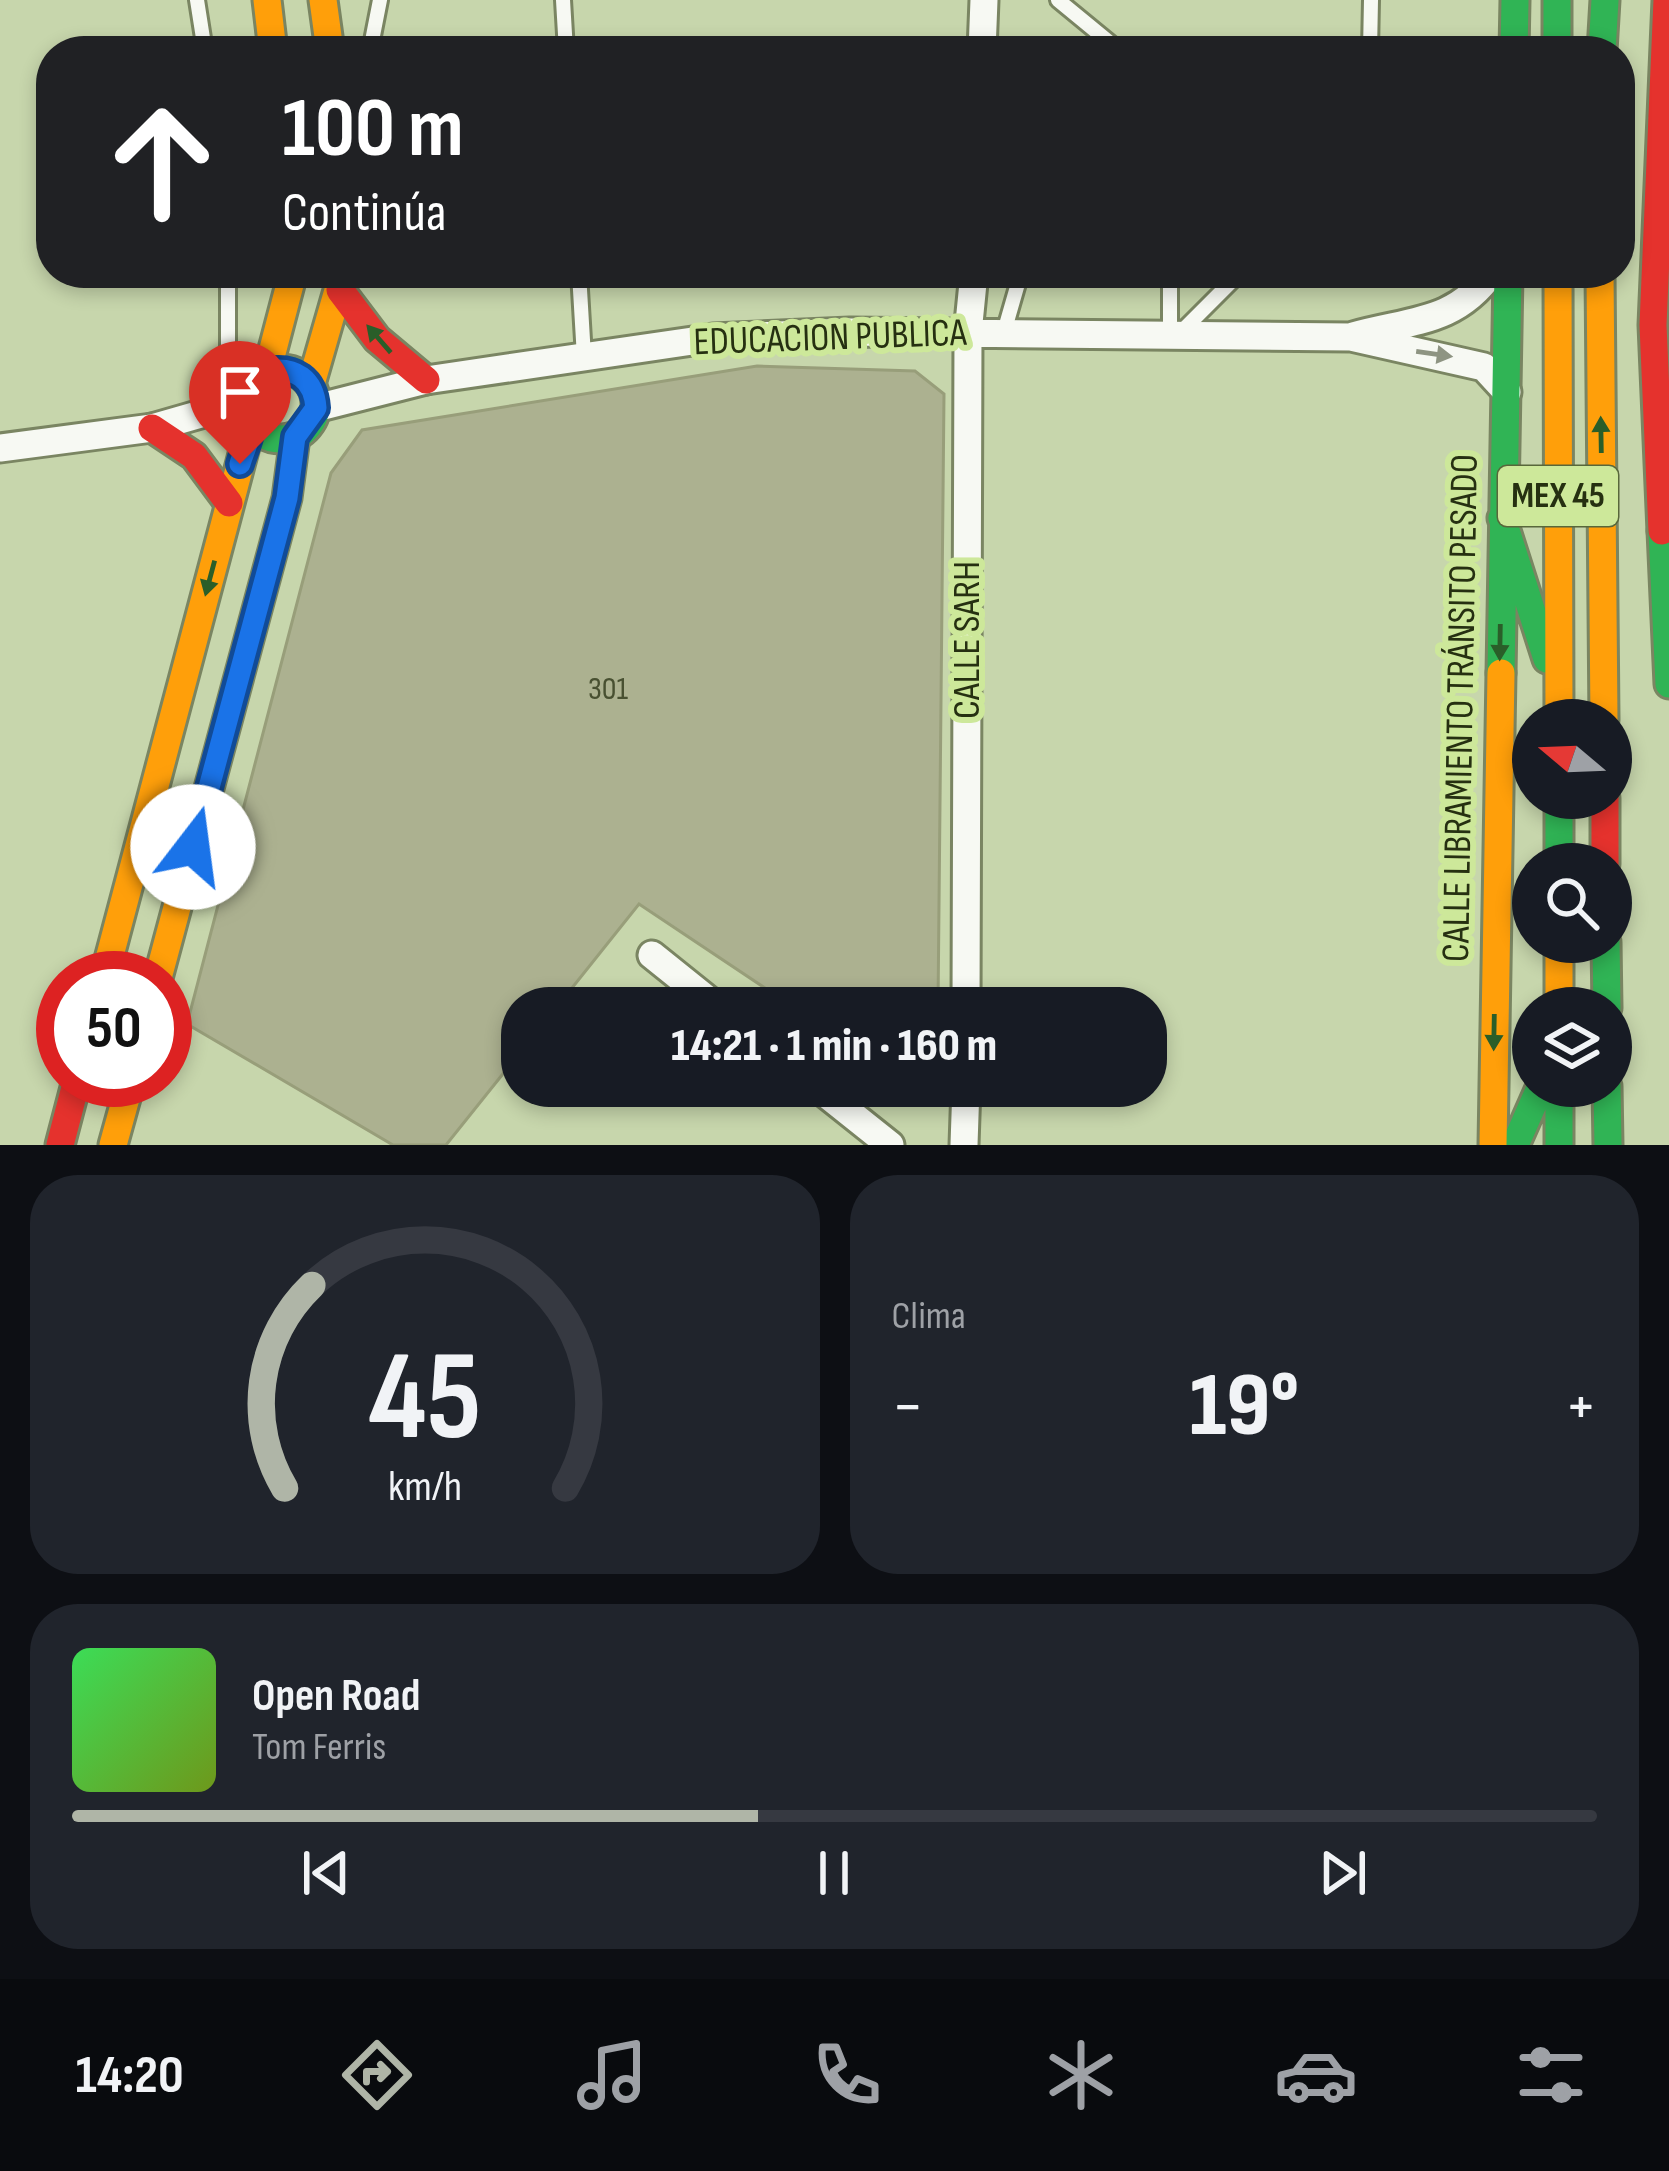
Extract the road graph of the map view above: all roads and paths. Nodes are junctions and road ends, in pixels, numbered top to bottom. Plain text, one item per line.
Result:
1 (197, 0) edge
2 (267, 0) edge
3 (323, 0) edge
4 (380, 0) edge
5 (563, 0) edge
6 (984, 0) edge
7 (1058, 0) edge
8 (1372, 0) edge
9 (1515, 0) edge
10 (1557, 0) edge
11 (1605, 0) edge
12 (1667, 0) edge
13 (203, 36) edge
14 (271, 36) edge
15 (328, 36) edge
16 (373, 36) edge
17 (565, 36) edge
18 (983, 36) edge
19 (1102, 36) edge
20 (1371, 36) edge
21 (1514, 36) edge
22 (1557, 36) edge
23 (1603, 36) edge
24 (230, 288) edge
25 (289, 288) edge
26 (340, 288) edge
27 (346, 288) edge
28 (580, 288) edge
29 (972, 288) edge
30 (1017, 288) edge
31 (1171, 288) edge
32 (1224, 288) edge
33 (1479, 288) edge
34 (1508, 288) edge
35 (1558, 288) edge
36 (1600, 288) edge
37 (1661, 327) edge
38 (1004, 332) junction
39 (968, 333) junction
40 (1175, 333) junction
41 (1351, 337) junction
42 (584, 357) junction
43 (267, 371) junction
44 (426, 380) junction
45 (1507, 392) junction
46 (313, 396) junction
47 (242, 410) junction
48 (152, 428) junction
49 (295, 437) junction
50 (0, 448) edge
51 (229, 503) junction
52 (1502, 518) junction
53 (1669, 684) edge
54 (1556, 699) edge
55 (1559, 699) edge
56 (1604, 699) edge
57 (111, 951) edge
58 (165, 951) edge
59 (652, 955) dead end
60 (692, 987) edge
61 (966, 987) edge
62 (70, 1107) edge
63 (124, 1107) edge
64 (842, 1107) edge
65 (965, 1107) edge
66 (1532, 1107) edge
67 (1559, 1107) edge
68 (1607, 1107) edge
69 (60, 1145) edge
70 (113, 1145) edge
71 (890, 1145) edge
72 (964, 1145) edge
73 (1492, 1145) edge
74 (1515, 1145) edge
75 (1559, 1145) edge
76 (1608, 1145) edge

1 - 13 lane
2 - 14 main road
3 - 15 main road
4 - 16 lane
5 - 17 lane
6 - 18 street
7 - 19 lane
8 - 20 lane
9 - 21 main road
10 - 22 main road
11 - 23 main road
12 - 37 main road
24 - 47 lane
25 - 43 main road
26 - 46 main road
44 -> 27 main road
28 - 42 lane
29 - 39 street, CALLE SARH
30 - 38 lane
31 - 40 lane
32 - 40 lane
33 - 41 street
34 - 45 main road, CALLE LIBRAMIENTO TRÁNSITO PESADO
35 - 55 main road, MEX 45
56 -> 36 main road, MEX 45
37 - 53 main road
38 - 39 street, EDUCACION PUBLICA
38 - 40 street, EDUCACION PUBLICA
39 - 42 street, EDUCACION PUBLICA
39 - 61 street, CALLE SARH
40 - 41 street, EDUCACION PUBLICA
41 -> 45 street
42 - 44 street, EDUCACION PUBLICA
43 - 46 main road
43 - 47 main road
44 - 46 street, EDUCACION PUBLICA
45 - 52 main road, CALLE LIBRAMIENTO TRÁNSITO PESADO
46 - 49 main road
47 - 48 street
47 - 49 main road
47 - 51 main road
48 - 50 street
48 - 51 main road
49 - 58 main road
51 -> 57 main road
52 - 54 main road
52 -> 73 main road, CALLE LIBRAMIENTO TRÁNSITO PESADO
59 - 60 street
62 - 69 main road
63 - 70 main road
64 - 71 street
65 - 72 street
66 - 74 main road
67 - 75 main road
68 - 76 main road

